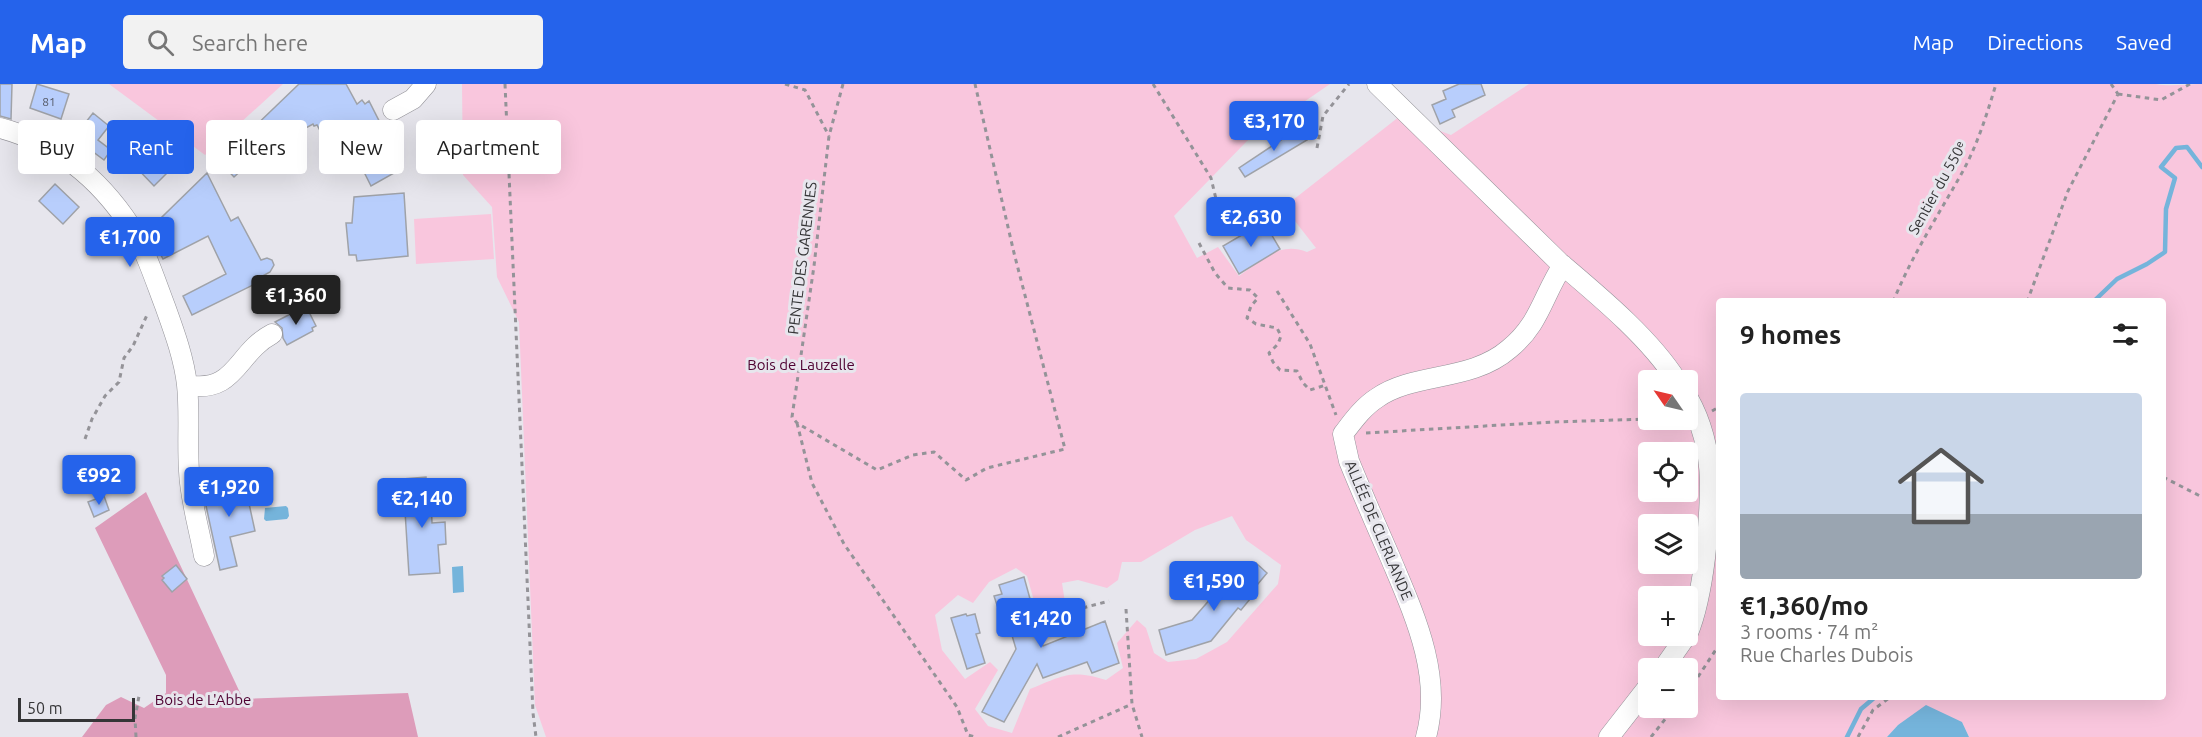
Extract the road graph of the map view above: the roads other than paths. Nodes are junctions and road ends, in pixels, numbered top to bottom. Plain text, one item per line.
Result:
1 (426, 84) edge
2 (1377, 84) edge
3 (393, 110) dead end
4 (0, 128) edge
5 (1563, 265) junction
6 (272, 334) dead end
7 (1668, 370) edge
8 (187, 385) junction
9 (1698, 423) edge
10 (204, 556) dead end
11 (1698, 599) edge
12 (1638, 700) edge
13 (1426, 737) edge
14 (1609, 737) edge

1 - 3 street
2 - 5 street
4 - 8 street
5 - 7 street
5 - 13 street, ALLÉE DE CLERLANDE
6 - 8 street
8 - 10 street
9 - 11 street
12 - 14 street

